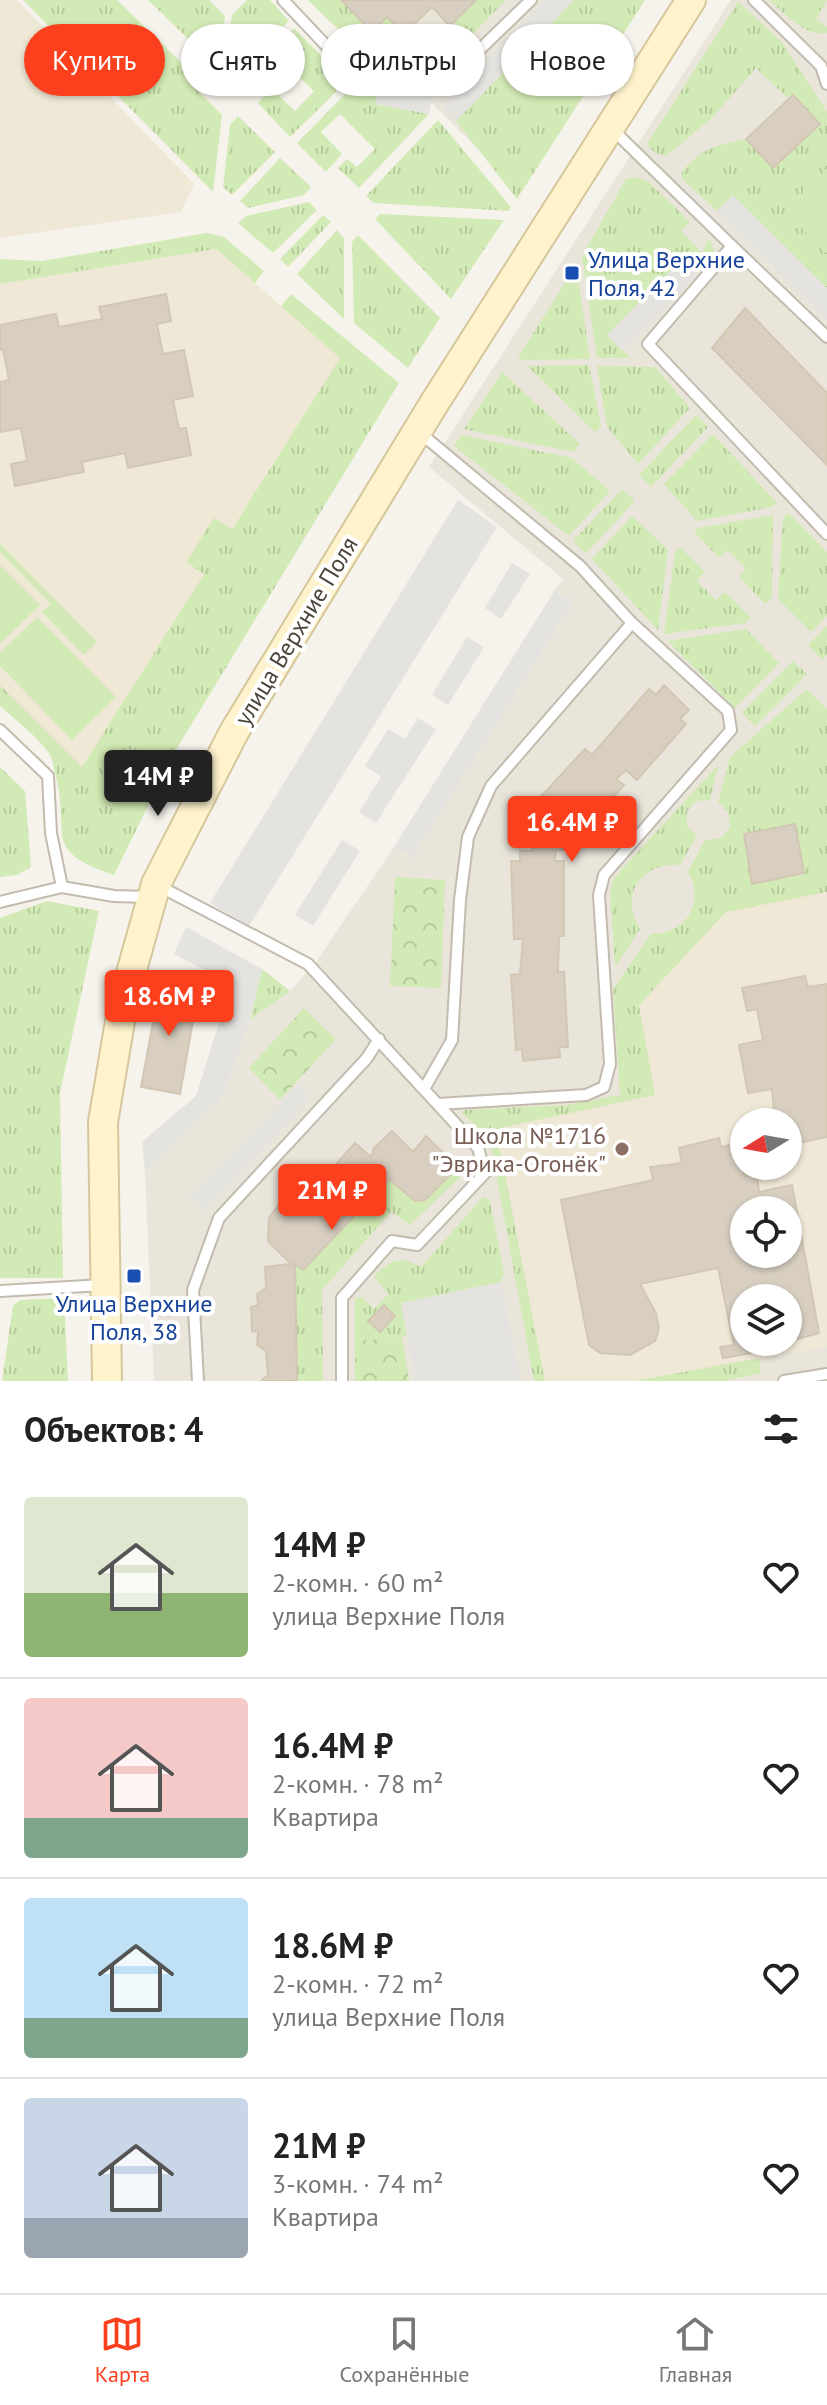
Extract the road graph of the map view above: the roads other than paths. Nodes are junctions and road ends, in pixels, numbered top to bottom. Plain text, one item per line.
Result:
1 (283, 0) edge
2 (531, 0) edge
3 (691, 0) edge
4 (754, 0) edge
5 (827, 84) edge
6 (611, 129) junction
7 (732, 246) junction
8 (827, 337) edge
9 (418, 431) junction
10 (827, 534) edge
11 (632, 623) junction
12 (0, 730) edge
13 (62, 887) junction
14 (153, 890) junction
15 (0, 902) edge
16 (379, 1039) junction
17 (424, 1089) junction
18 (438, 1104) junction
19 (103, 1285) junction
20 (0, 1291) edge
21 (827, 1374) edge
22 (107, 1381) edge
23 (198, 1381) edge
24 (342, 1381) edge
25 (784, 1381) edge

1 - 2 lane
3 - 6 street, улица Верхние Поля
4 - 5 lane
6 - 7 lane
6 - 9 street, улица Верхние Поля
7 - 8 lane
7 - 10 lane
9 - 11 lane
9 - 14 street, улица Верхние Поля
11 - 17 lane
11 - 18 lane
12 - 13 lane
13 - 14 lane
13 - 15 lane
14 - 16 lane
14 - 19 street, улица Верхние Поля
16 - 17 lane
16 - 23 lane
17 - 18 lane
18 - 24 lane
19 - 20 lane
19 - 22 street, улица Верхние Поля
21 - 25 lane

